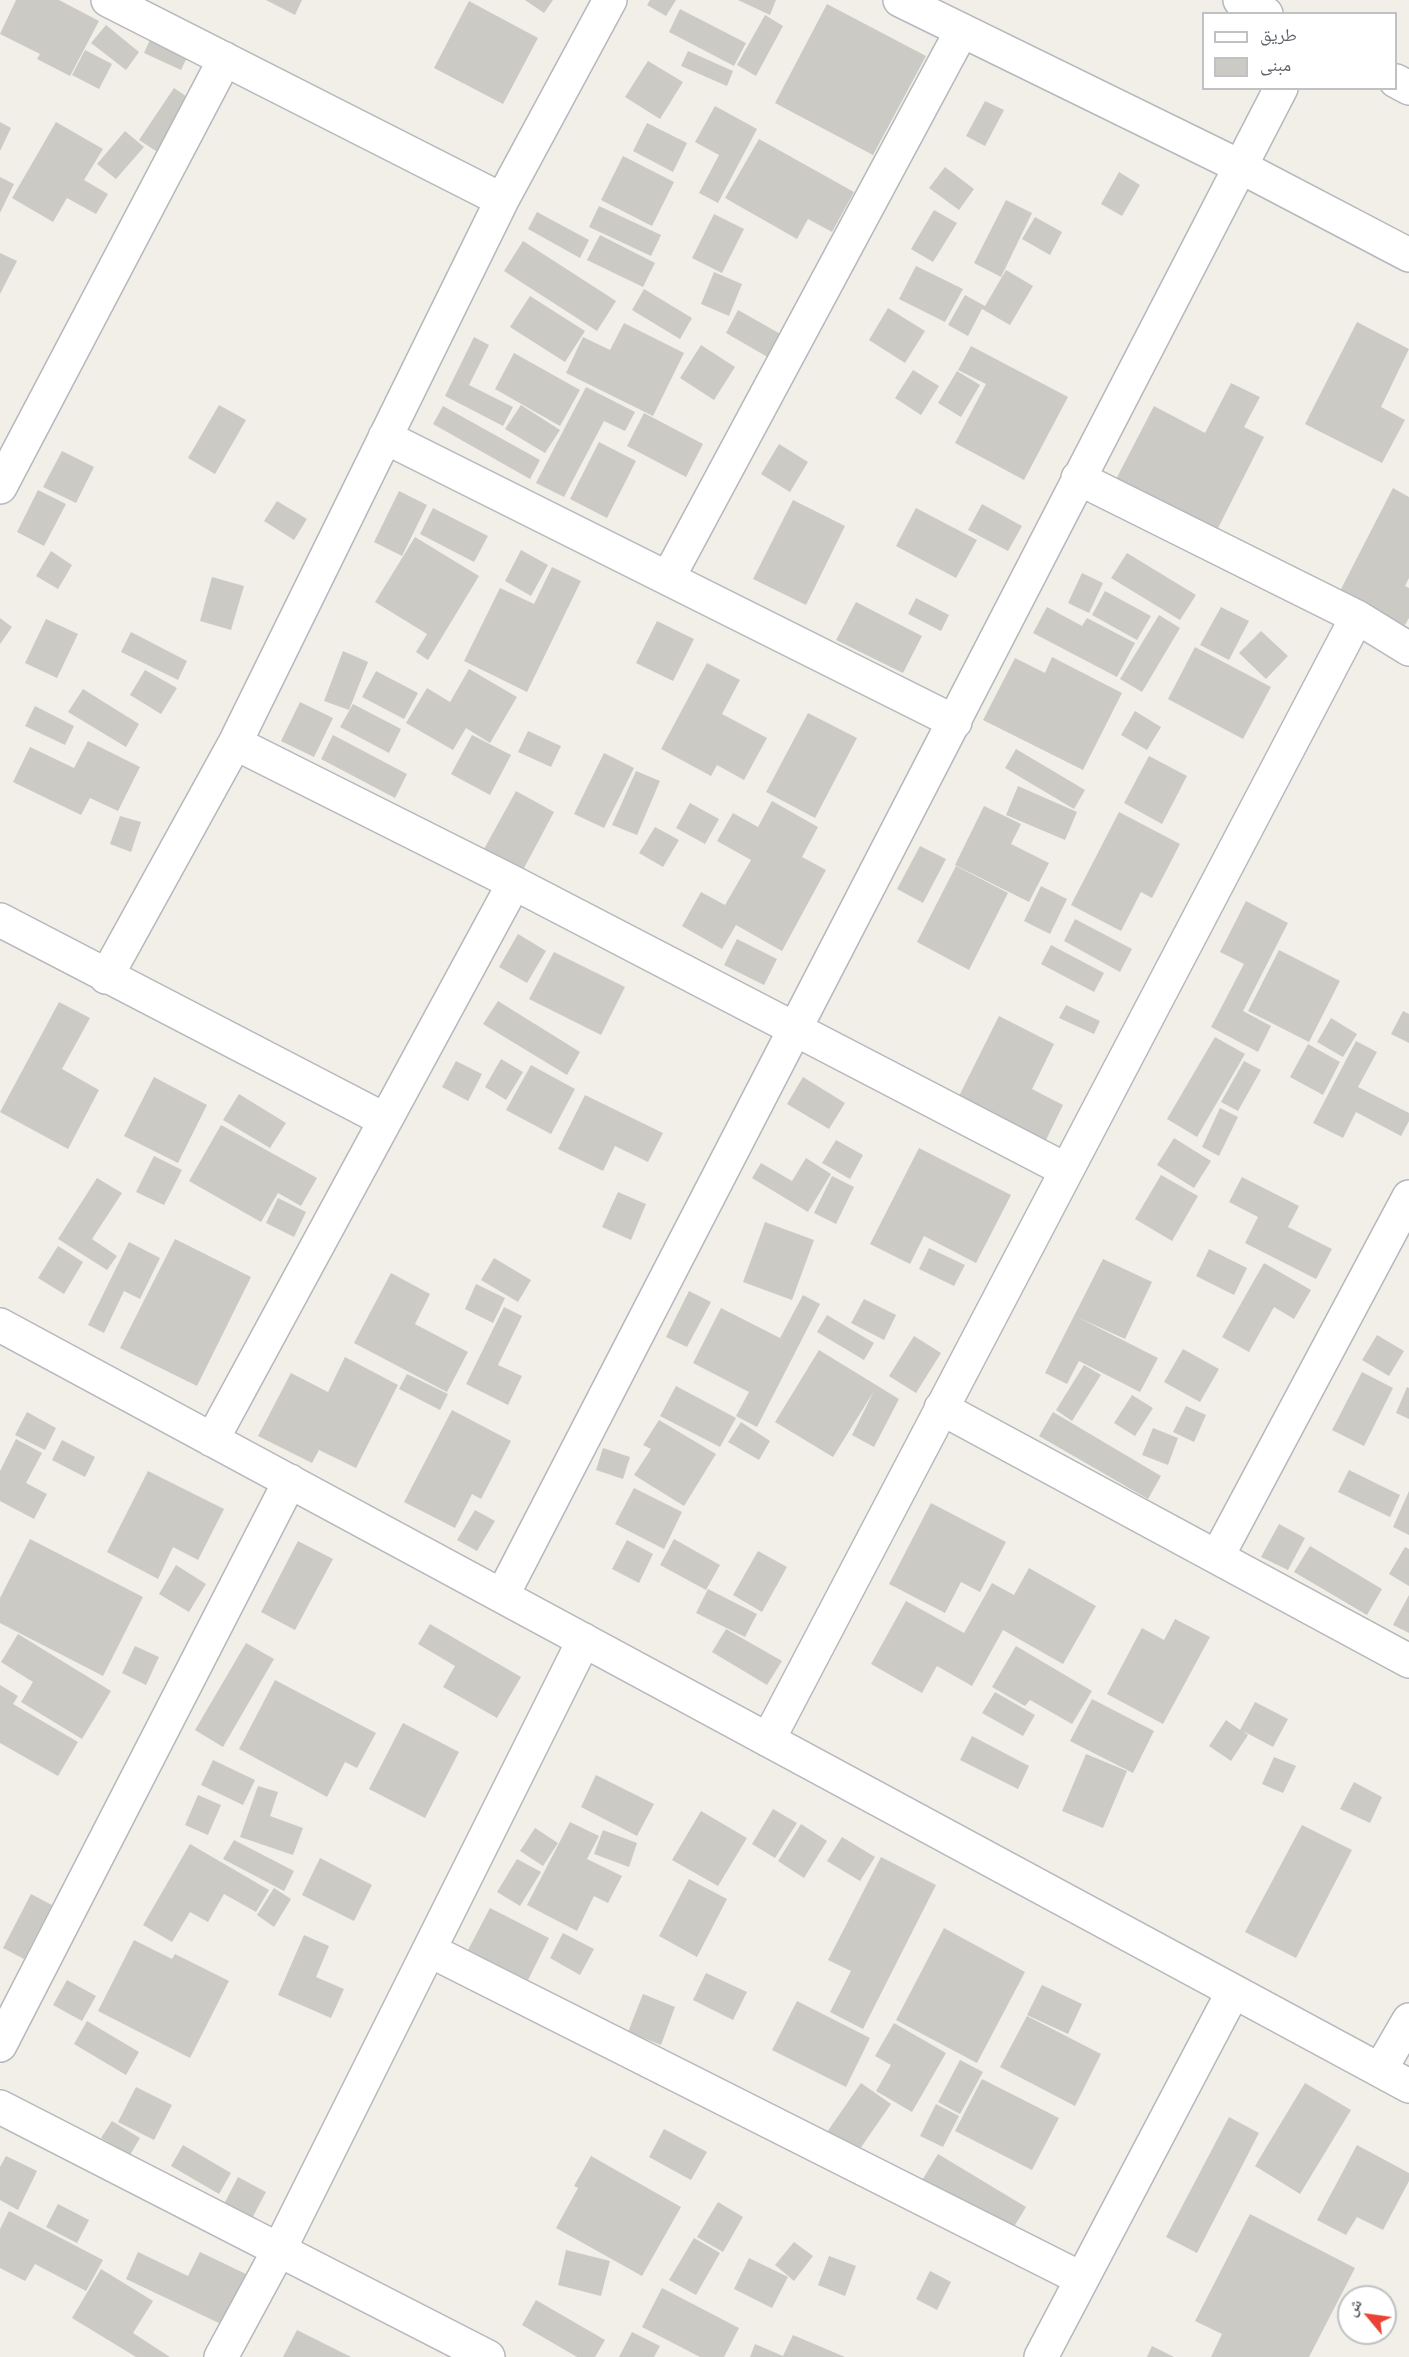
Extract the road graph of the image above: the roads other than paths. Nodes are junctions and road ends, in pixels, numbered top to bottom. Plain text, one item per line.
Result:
1 (108, 0) edge
2 (610, 0) edge
3 (900, 0) edge
4 (1240, 0) edge
5 (1262, 12) edge
6 (961, 32) junction
7 (225, 59) junction
8 (1280, 90) edge
9 (1241, 167) junction
10 (501, 200) junction
11 (1409, 255) edge
12 (385, 437) junction
13 (1078, 478) junction
14 (0, 487) edge
15 (668, 578) junction
16 (1357, 617) junction
17 (1409, 648) edge
18 (955, 722) junction
19 (235, 743) junction
20 (514, 883) junction
21 (0, 920) edge
22 (106, 977) junction
23 (794, 1029) junction
24 (386, 1120) junction
25 (1066, 1170) junction
26 (1409, 1197) edge
27 (0, 1325) edge
28 (941, 1408) junction
29 (212, 1440) junction
30 (290, 1481) junction
31 (1217, 1557) junction
32 (502, 1596) junction
33 (584, 1640) junction
34 (1409, 1661) edge
35 (768, 1740) junction
36 (429, 1950) junction
37 (1233, 1992) junction
38 (1409, 2020) edge
39 (0, 2045) edge
40 (1380, 2070) junction
41 (1409, 2086) edge
42 (0, 2107) edge
43 (279, 2250) junction
44 (1082, 2279) junction
45 (221, 2357) edge
46 (488, 2357) edge
47 (1041, 2357) edge

1 - 7 street
2 - 10 street
3 - 6 street
4 - 5 street
6 - 9 street
6 - 15 street
7 - 10 street
7 - 14 street
8 - 9 street
9 - 11 street
9 - 13 street
10 - 12 street
12 - 15 street
12 - 19 street
13 - 16 street
13 - 18 street
15 - 18 street
16 - 17 street
16 - 25 street
18 - 23 street
19 - 20 street
19 - 22 street
20 - 23 street
20 - 24 street
21 - 22 street
22 - 24 street
23 - 25 street
23 - 32 street
24 - 29 street
25 - 28 street
26 - 31 street
27 - 29 street
28 - 31 street
28 - 35 street
29 - 30 street
30 - 32 street
30 - 39 street
31 - 34 street
32 - 33 street
33 - 35 street
33 - 36 street
35 - 37 street
36 - 43 street
36 - 44 street
37 - 40 street
37 - 44 street
38 - 40 street
40 - 41 street
42 - 43 street
43 - 45 street
43 - 46 street
44 - 47 street

